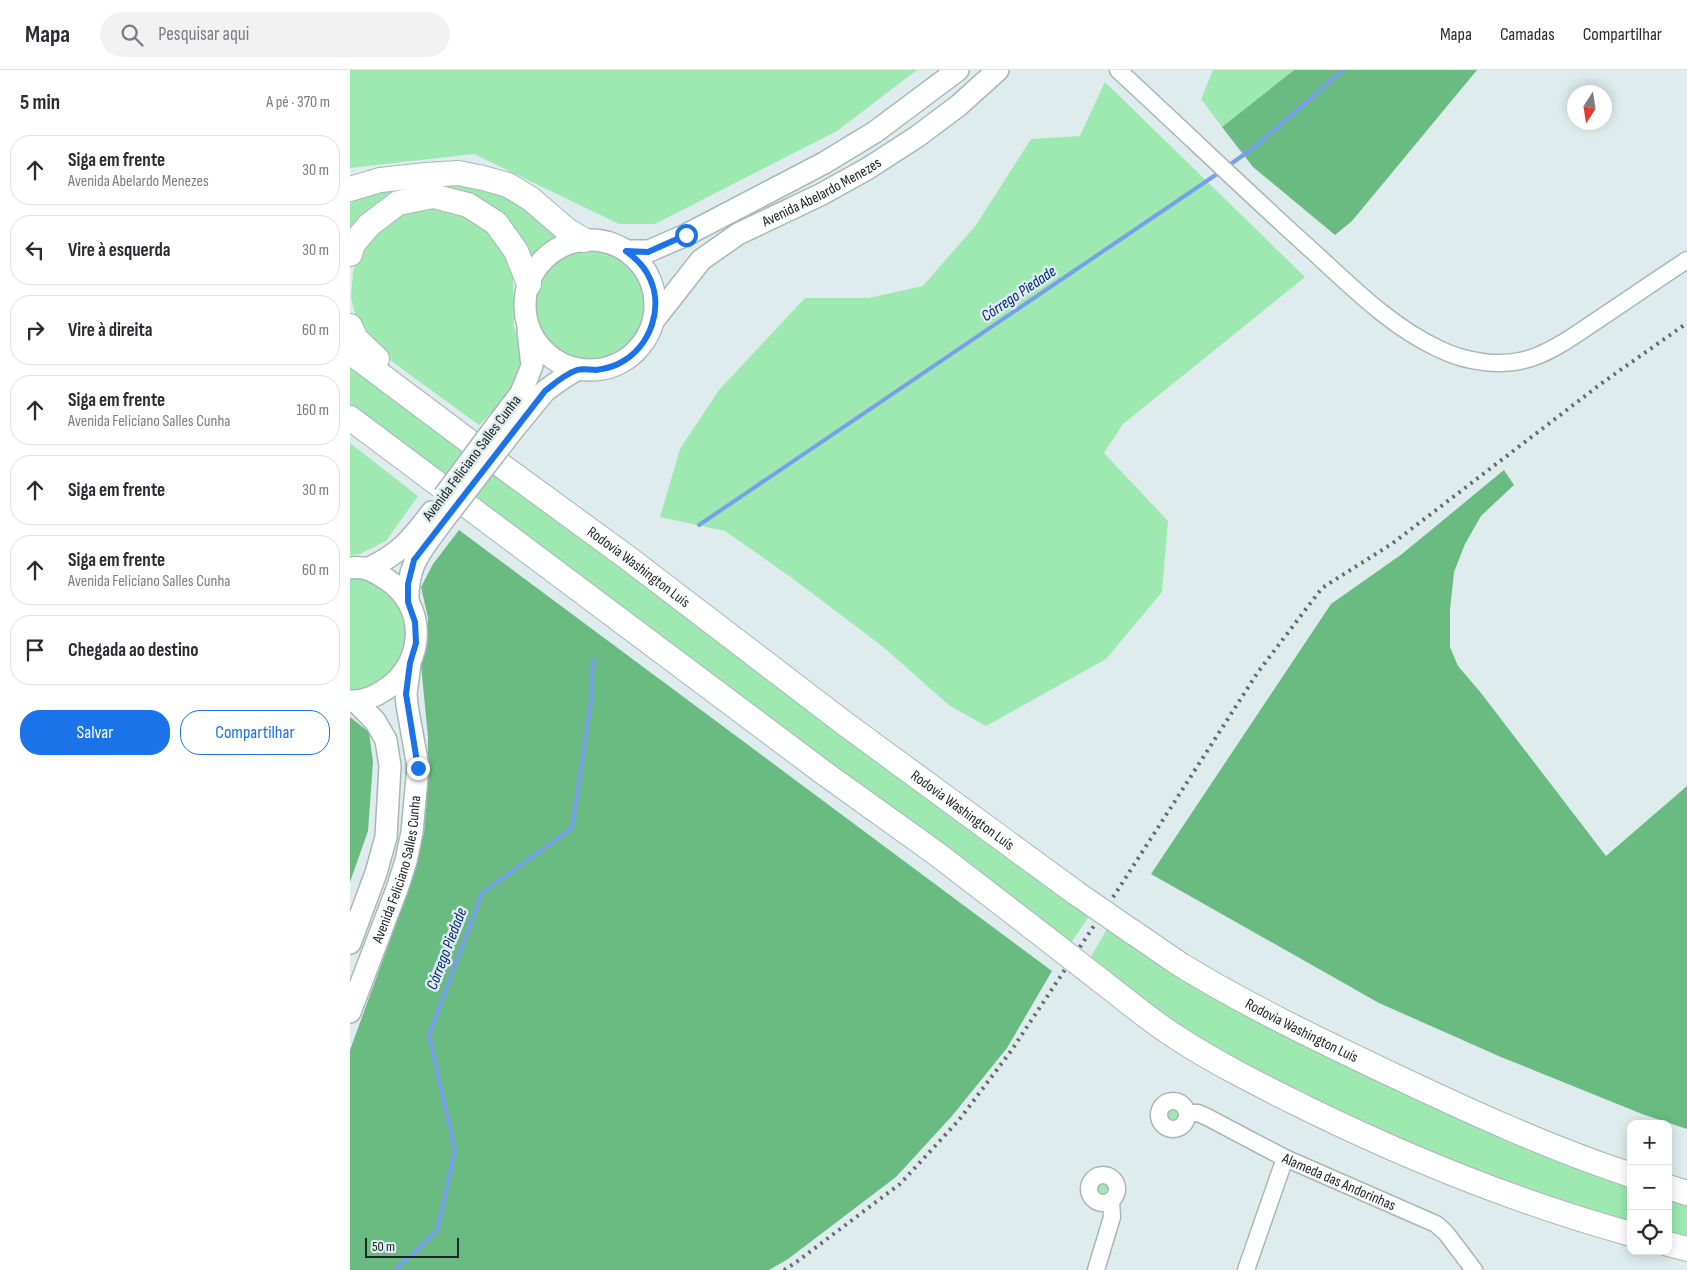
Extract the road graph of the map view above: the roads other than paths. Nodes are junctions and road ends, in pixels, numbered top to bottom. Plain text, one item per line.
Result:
1 (958, 70) edge
2 (998, 70) edge
3 (1118, 70) edge
4 (350, 189) edge
5 (584, 240) junction
6 (626, 251) junction
7 (350, 254) edge
8 (1687, 260) edge
9 (529, 284) junction
10 (654, 320) junction
11 (528, 324) junction
12 (350, 326) edge
13 (350, 352) edge
14 (578, 369) junction
15 (350, 418) edge
16 (506, 426) junction
17 (350, 432) edge
18 (502, 466) junction
19 (473, 510) junction
20 (437, 517) junction
21 (360, 568) edge
22 (408, 602) junction
23 (410, 663) junction
24 (352, 701) edge
25 (350, 943) edge
26 (350, 1012) edge
27 (1187, 1113) dead end
28 (1285, 1158) junction
29 (1627, 1174) edge
30 (1672, 1188) edge
31 (1687, 1193) edge
32 (1111, 1201) dead end
33 (1627, 1233) edge
34 (1672, 1245) edge
35 (1687, 1249) edge
36 (1096, 1270) edge
37 (1246, 1270) edge
38 (1474, 1270) edge

1 - 6 main road, Avenida Abelardo Menezes
2 - 10 main road, Avenida Abelardo Menezes
3 - 8 street
4 - 5 highway
5 - 6 main road
5 - 9 main road
6 - 10 main road
7 - 9 highway
9 - 11 main road
10 - 14 main road
11 - 14 main road
11 - 16 main road, Avenida Feliciano Salles Cunha
12 - 18 highway
13 - 18 highway, Rodovia Washington Luís
14 - 16 main road, Avenida Feliciano Salles Cunha
15 - 19 highway
16 - 20 main road, Avenida Feliciano Salles Cunha, bridge
17 - 19 highway
18 - 29 highway, Rodovia Washington Luís, bridge
19 - 33 highway, bridge
20 - 21 main road, Avenida Feliciano Salles Cunha
20 - 22 main road, Avenida Feliciano Salles Cunha
21 - 22 main road
22 - 23 main road, Avenida Feliciano Salles Cunha
23 - 24 main road
23 - 26 main road, Avenida Feliciano Salles Cunha
24 - 25 main road, Avenida Feliciano Salles Cunha
27 - 28 street, Alameda das Andorinhas
28 - 37 street
28 - 38 street, Alameda das Andorinhas
30 - 31 highway
32 - 36 street
34 - 35 highway

